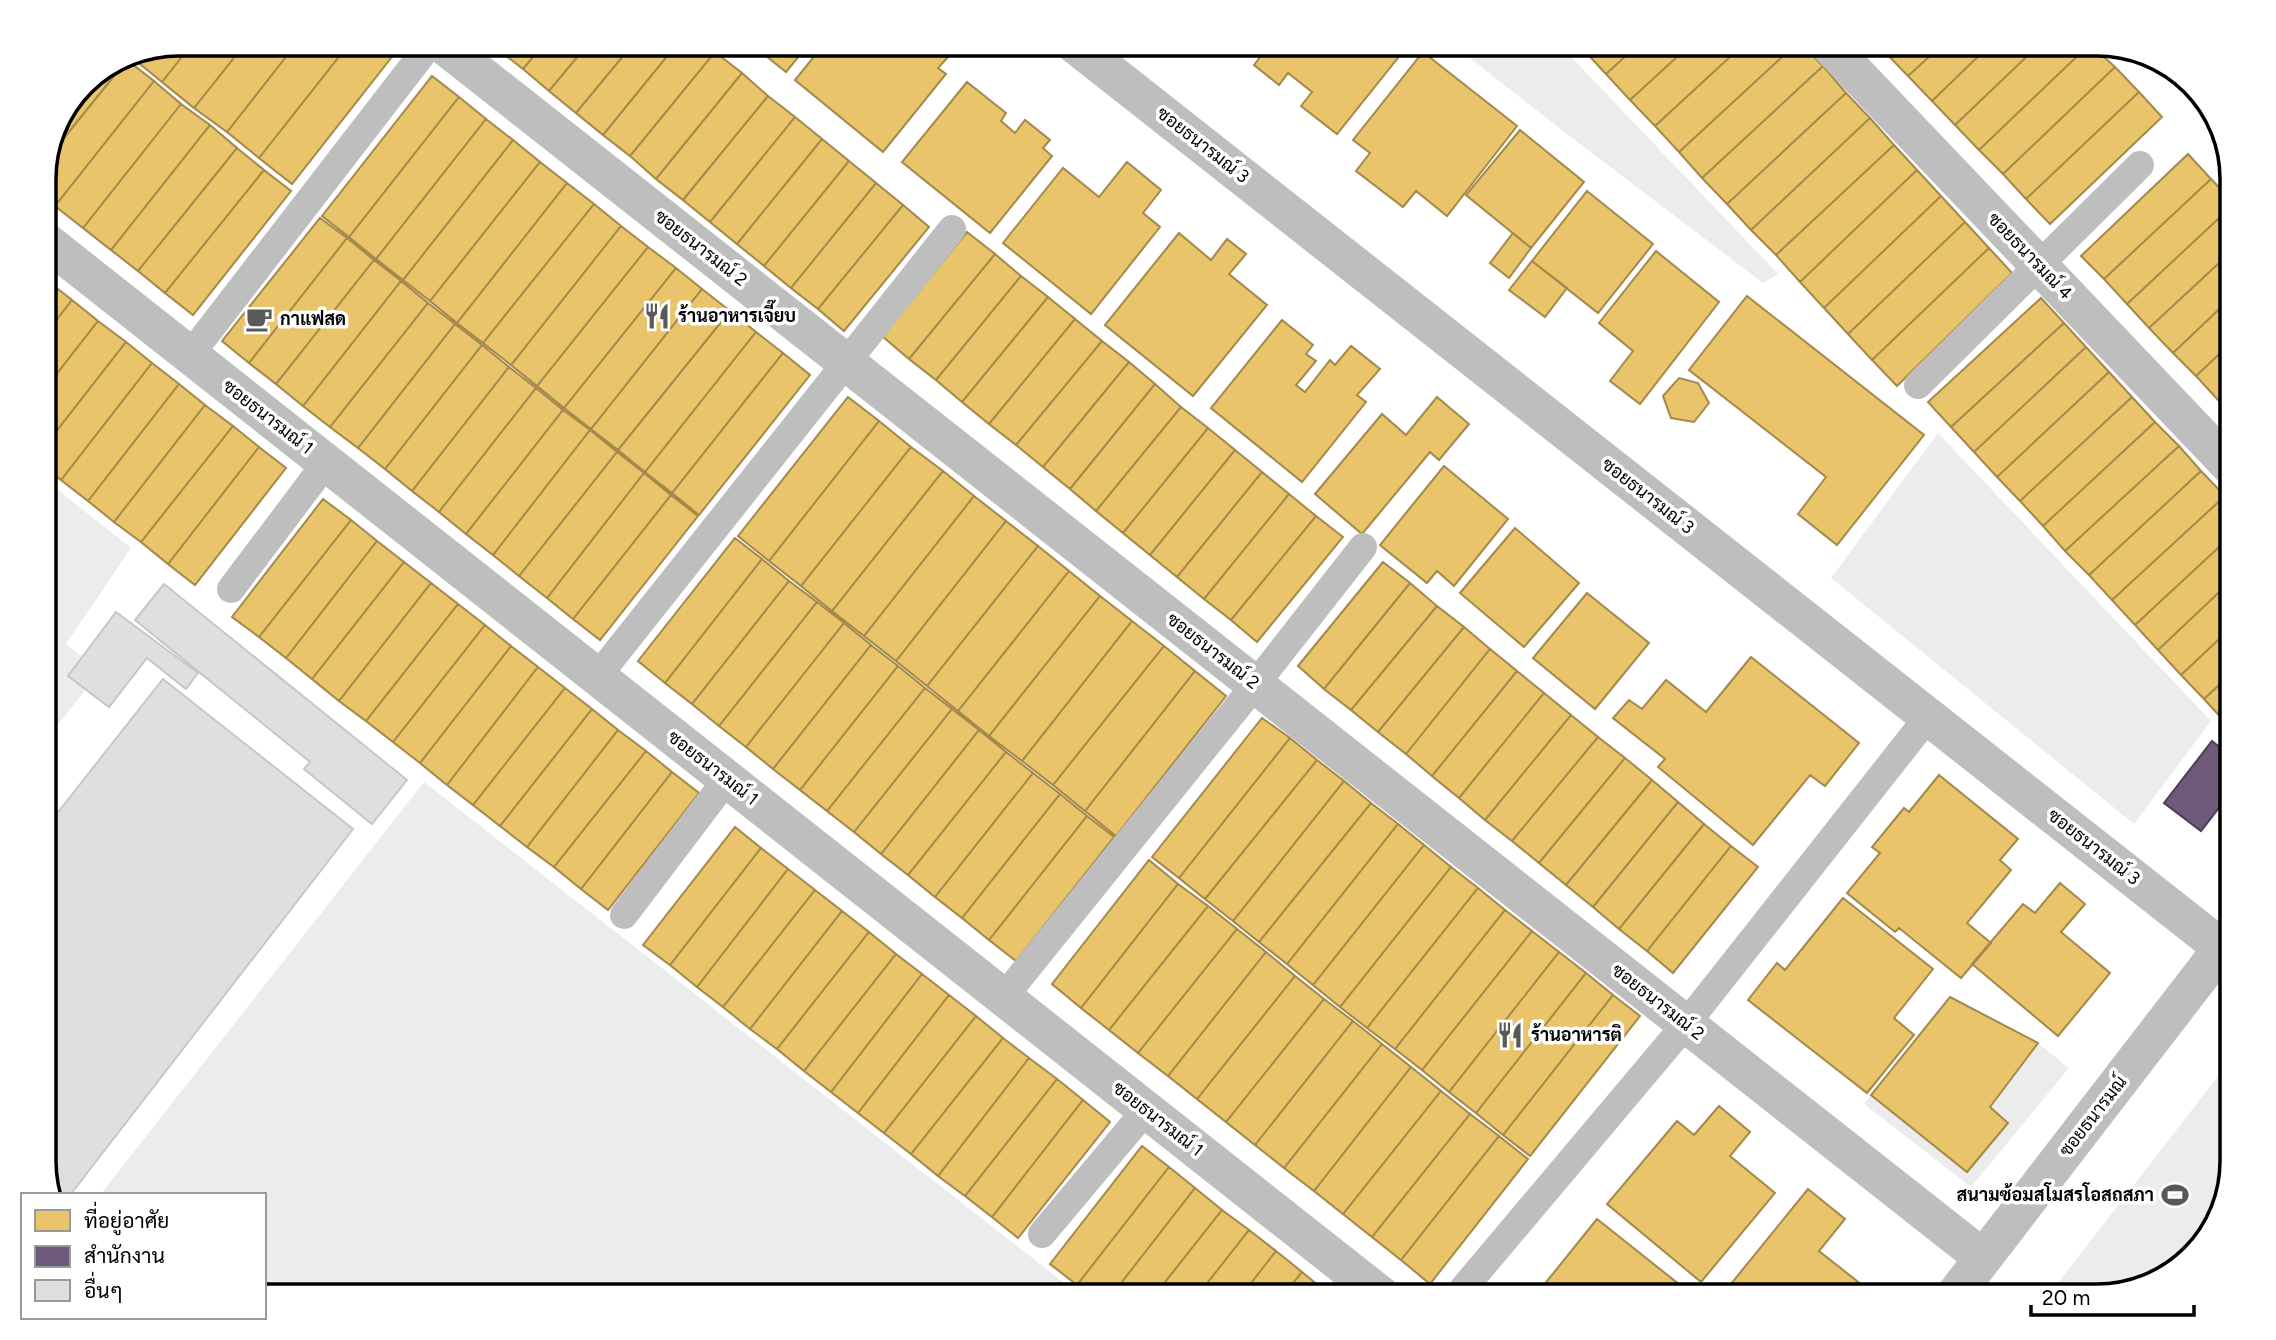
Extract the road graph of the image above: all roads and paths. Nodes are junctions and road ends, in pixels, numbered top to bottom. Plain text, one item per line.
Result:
1 (421, 56) edge
2 (457, 56) edge
3 (1089, 56) edge
4 (1839, 56) edge
5 (2140, 165) dead end
6 (952, 229) dead end
7 (56, 249) edge
8 (2039, 265) junction
9 (190, 355) junction
10 (846, 362) junction
11 (1919, 385) dead end
12 (2220, 455) edge
13 (326, 463) junction
14 (1363, 547) dead end
15 (231, 589) dead end
16 (597, 677) junction
17 (1255, 685) junction
18 (1928, 717) junction
19 (727, 779) junction
20 (624, 915) dead end
21 (2220, 937) edge
22 (2220, 951) edge
23 (1003, 998) junction
24 (1686, 1024) junction
25 (1146, 1110) junction
26 (1042, 1234) dead end
27 (1983, 1258) junction
28 (1367, 1284) edge
29 (1467, 1284) edge
30 (1963, 1284) edge

1 - 9 lane
2 - 10 street, ซอยธนารมณ์ 2
3 - 18 street, ซอยธนารมณ์ 3
4 - 8 street, ซอยธนารมณ์ 4
5 - 8 lane
6 - 10 lane
7 - 9 street, ซอยธนารมณ์ 1
8 - 11 lane
8 - 12 street, ซอยธนารมณ์ 4
9 - 13 street, ซอยธนารมณ์ 1
10 - 16 lane
10 - 17 street, ซอยธนารมณ์ 2
13 - 15 lane
13 - 16 street, ซอยธนารมณ์ 1
14 - 17 lane
16 - 19 street, ซอยธนารมณ์ 1
17 - 23 lane
17 - 24 street, ซอยธนารมณ์ 2
18 - 21 street, ซอยธนารมณ์ 3
18 - 24 lane
19 - 20 lane
19 - 23 street, ซอยธนารมณ์ 1
22 - 27 street, ซอยธนารมณ์
23 - 25 street, ซอยธนารมณ์ 1
24 - 27 street, ซอยธนารมณ์ 2
24 - 29 lane
25 - 26 lane
25 - 28 street, ซอยธนารมณ์ 1
27 - 30 street, ซอยธนารมณ์

